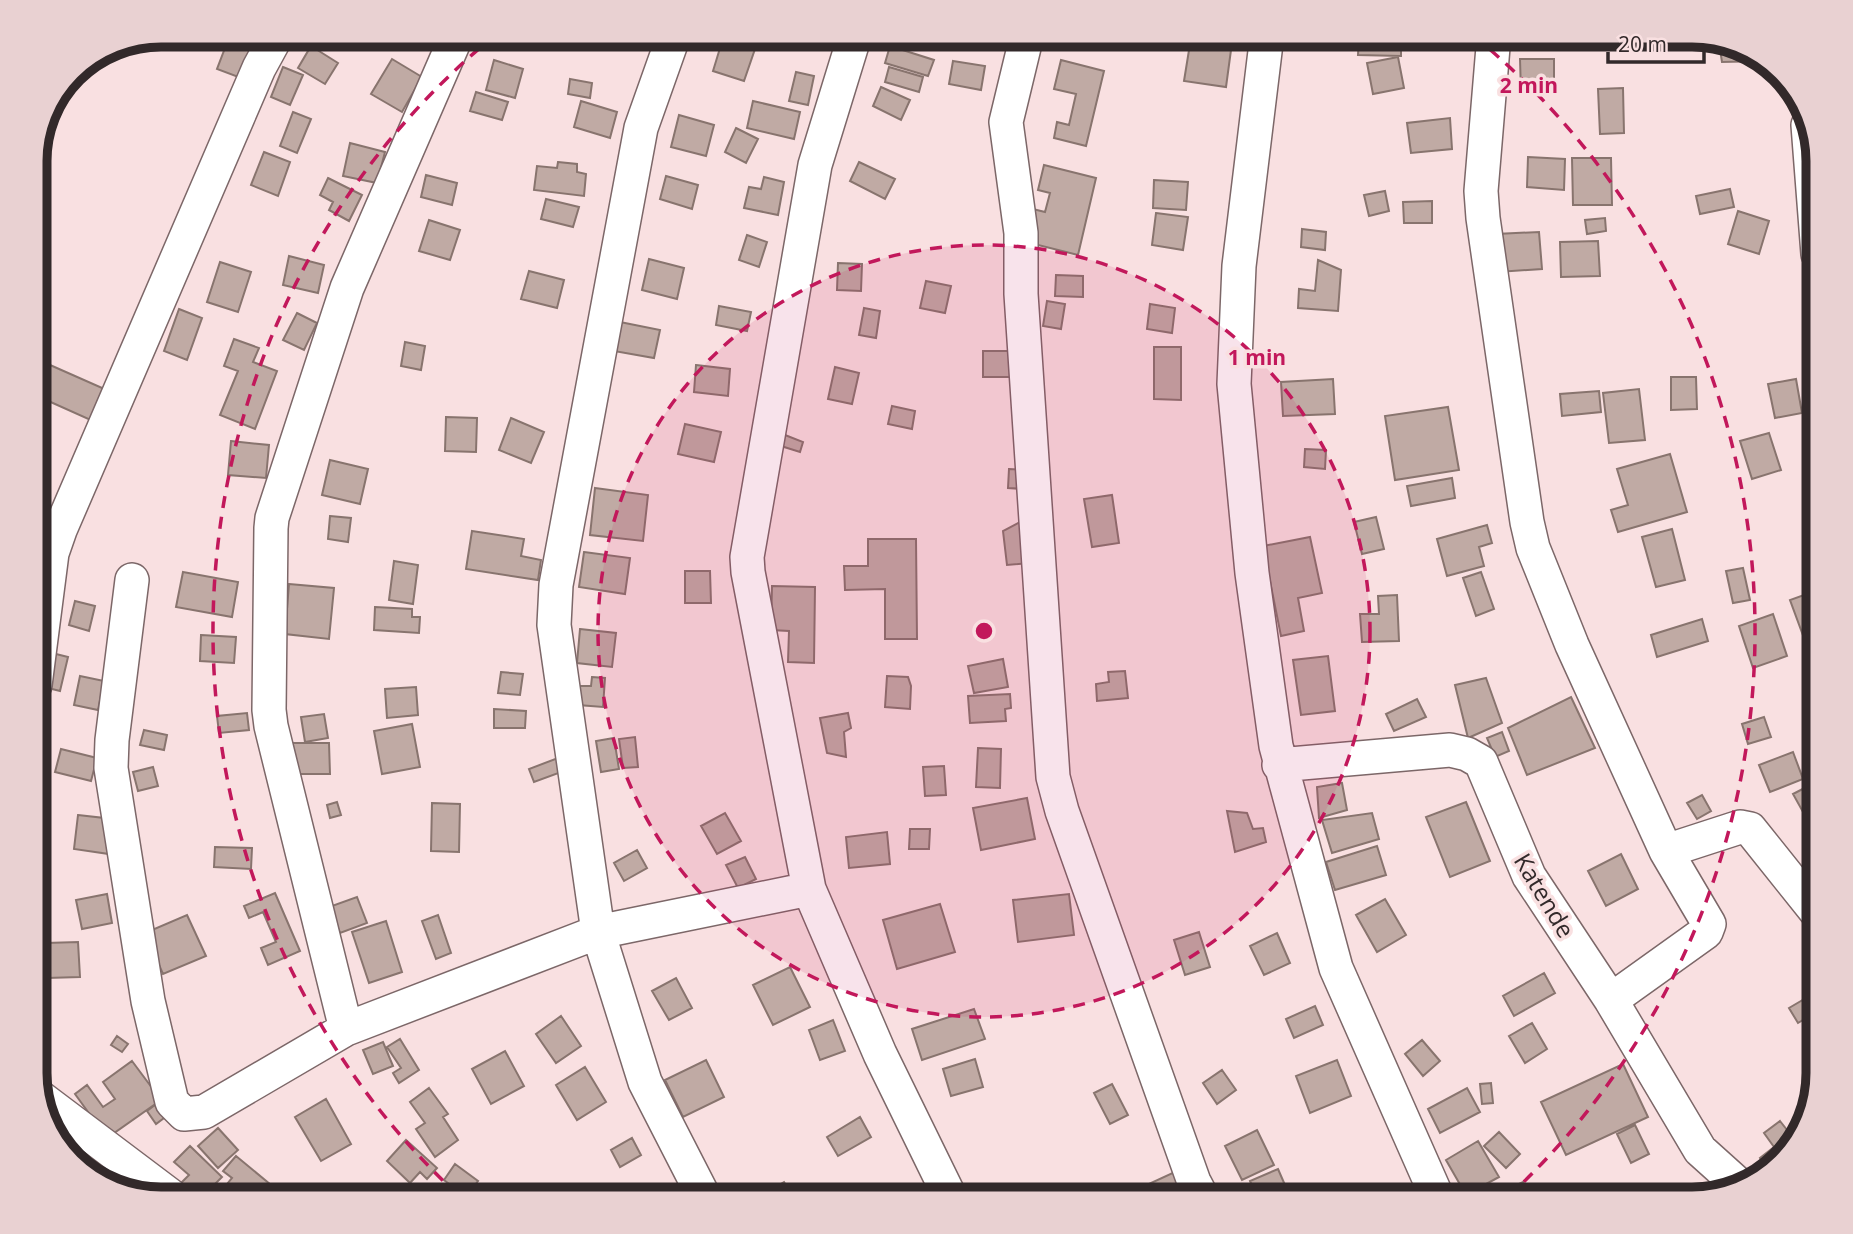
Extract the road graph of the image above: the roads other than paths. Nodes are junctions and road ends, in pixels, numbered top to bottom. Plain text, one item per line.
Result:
1 (270, 47) edge
2 (452, 47) edge
3 (670, 47) edge
4 (851, 47) edge
5 (1024, 47) edge
6 (1266, 47) edge
7 (1493, 47) edge
8 (132, 580) dead end
9 (47, 592) edge
10 (1279, 765) junction
11 (1666, 851) junction
12 (809, 889) junction
13 (1806, 899) edge
14 (598, 932) junction
15 (1611, 1000) junction
16 (346, 1029) junction
17 (53, 1107) edge
18 (1732, 1179) edge
19 (159, 1187) edge
20 (699, 1187) edge
21 (945, 1187) edge
22 (1197, 1187) edge
23 (1433, 1187) edge

1 - 9 street
2 - 16 street
3 - 14 street
4 - 12 street
5 - 22 street
6 - 10 street
7 - 11 street
8 - 16 street
10 - 15 street, Katende
10 - 23 street
11 - 13 street
11 - 15 street
12 - 14 street
12 - 21 street
14 - 16 street
14 - 20 street
15 - 18 street, Katende
17 - 19 street

